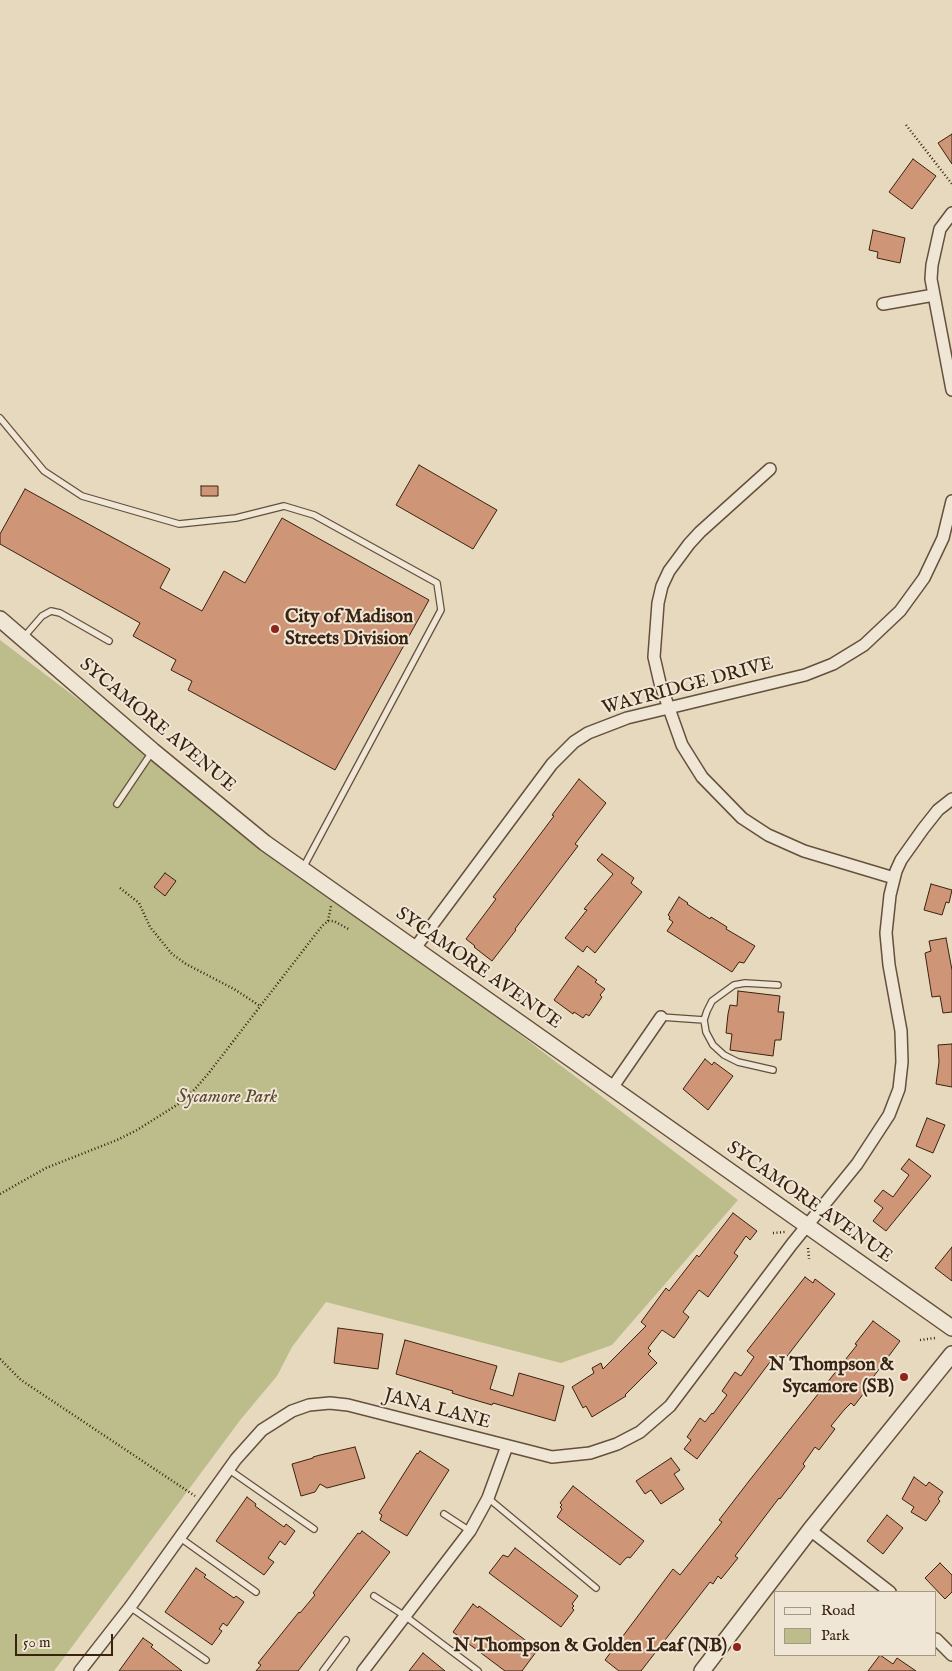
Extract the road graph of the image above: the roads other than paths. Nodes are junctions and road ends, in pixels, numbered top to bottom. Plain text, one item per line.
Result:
1 (952, 213) edge
2 (934, 295) junction
3 (883, 304) dead end
4 (952, 390) edge
5 (0, 418) edge
6 (770, 469) dead end
7 (952, 501) edge
8 (0, 619) edge
9 (23, 638) junction
10 (109, 641) dead end
11 (668, 709) junction
12 (153, 751) junction
13 (952, 799) edge
14 (117, 804) dead end
15 (302, 869) junction
16 (894, 878) junction
17 (415, 948) junction
18 (778, 985) dead end
19 (661, 1017) joint
20 (704, 1020) junction
21 (773, 1070) dead end
22 (612, 1088) junction
23 (807, 1226) junction
24 (952, 1328) edge
25 (952, 1354) edge
26 (507, 1446) junction
27 (228, 1469) junction
28 (488, 1498) junction
29 (444, 1514) dead end
30 (314, 1528) dead end
31 (470, 1530) junction
32 (810, 1530) junction
33 (179, 1537) junction
34 (596, 1588) dead end
35 (889, 1591) edge
36 (256, 1592) dead end
37 (374, 1596) dead end
38 (130, 1606) junction
39 (405, 1616) junction
40 (346, 1640) dead end
41 (937, 1640) edge
42 (952, 1655) edge
43 (206, 1660) dead end
44 (80, 1671) edge
45 (323, 1671) edge
46 (363, 1671) edge
47 (478, 1671) edge
48 (702, 1671) edge

1 - 2 street
2 - 3 street
2 - 4 street
5 - 15 lane
6 - 11 street
7 - 11 street, WAYRIDGE DRIVE
8 - 9 street, SYCAMORE AVENUE
9 - 10 lane
9 - 12 street, SYCAMORE AVENUE
11 - 16 street
11 - 17 street, WAYRIDGE DRIVE
12 - 14 lane
12 - 15 street, SYCAMORE AVENUE
13 - 16 street, JANA LANE
15 - 17 street, SYCAMORE AVENUE
16 - 23 street, JANA LANE
17 - 22 street, SYCAMORE AVENUE
18 - 20 lane
19 - 20 lane
19 - 22 street
20 - 21 lane
22 - 23 street, SYCAMORE AVENUE
23 - 24 street, SYCAMORE AVENUE
23 - 26 street, JANA LANE
25 - 32 street
26 - 27 street, JANA LANE
26 - 28 street
27 - 30 lane
27 - 33 street, JANA LANE
28 - 31 street
28 - 34 lane
29 - 31 lane
31 - 39 street
32 - 35 street
32 - 48 street
33 - 36 lane
33 - 38 street, JANA LANE
37 - 39 lane
38 - 43 lane
38 - 44 street, JANA LANE
39 - 46 street
39 - 47 lane
40 - 45 lane
41 - 42 street

